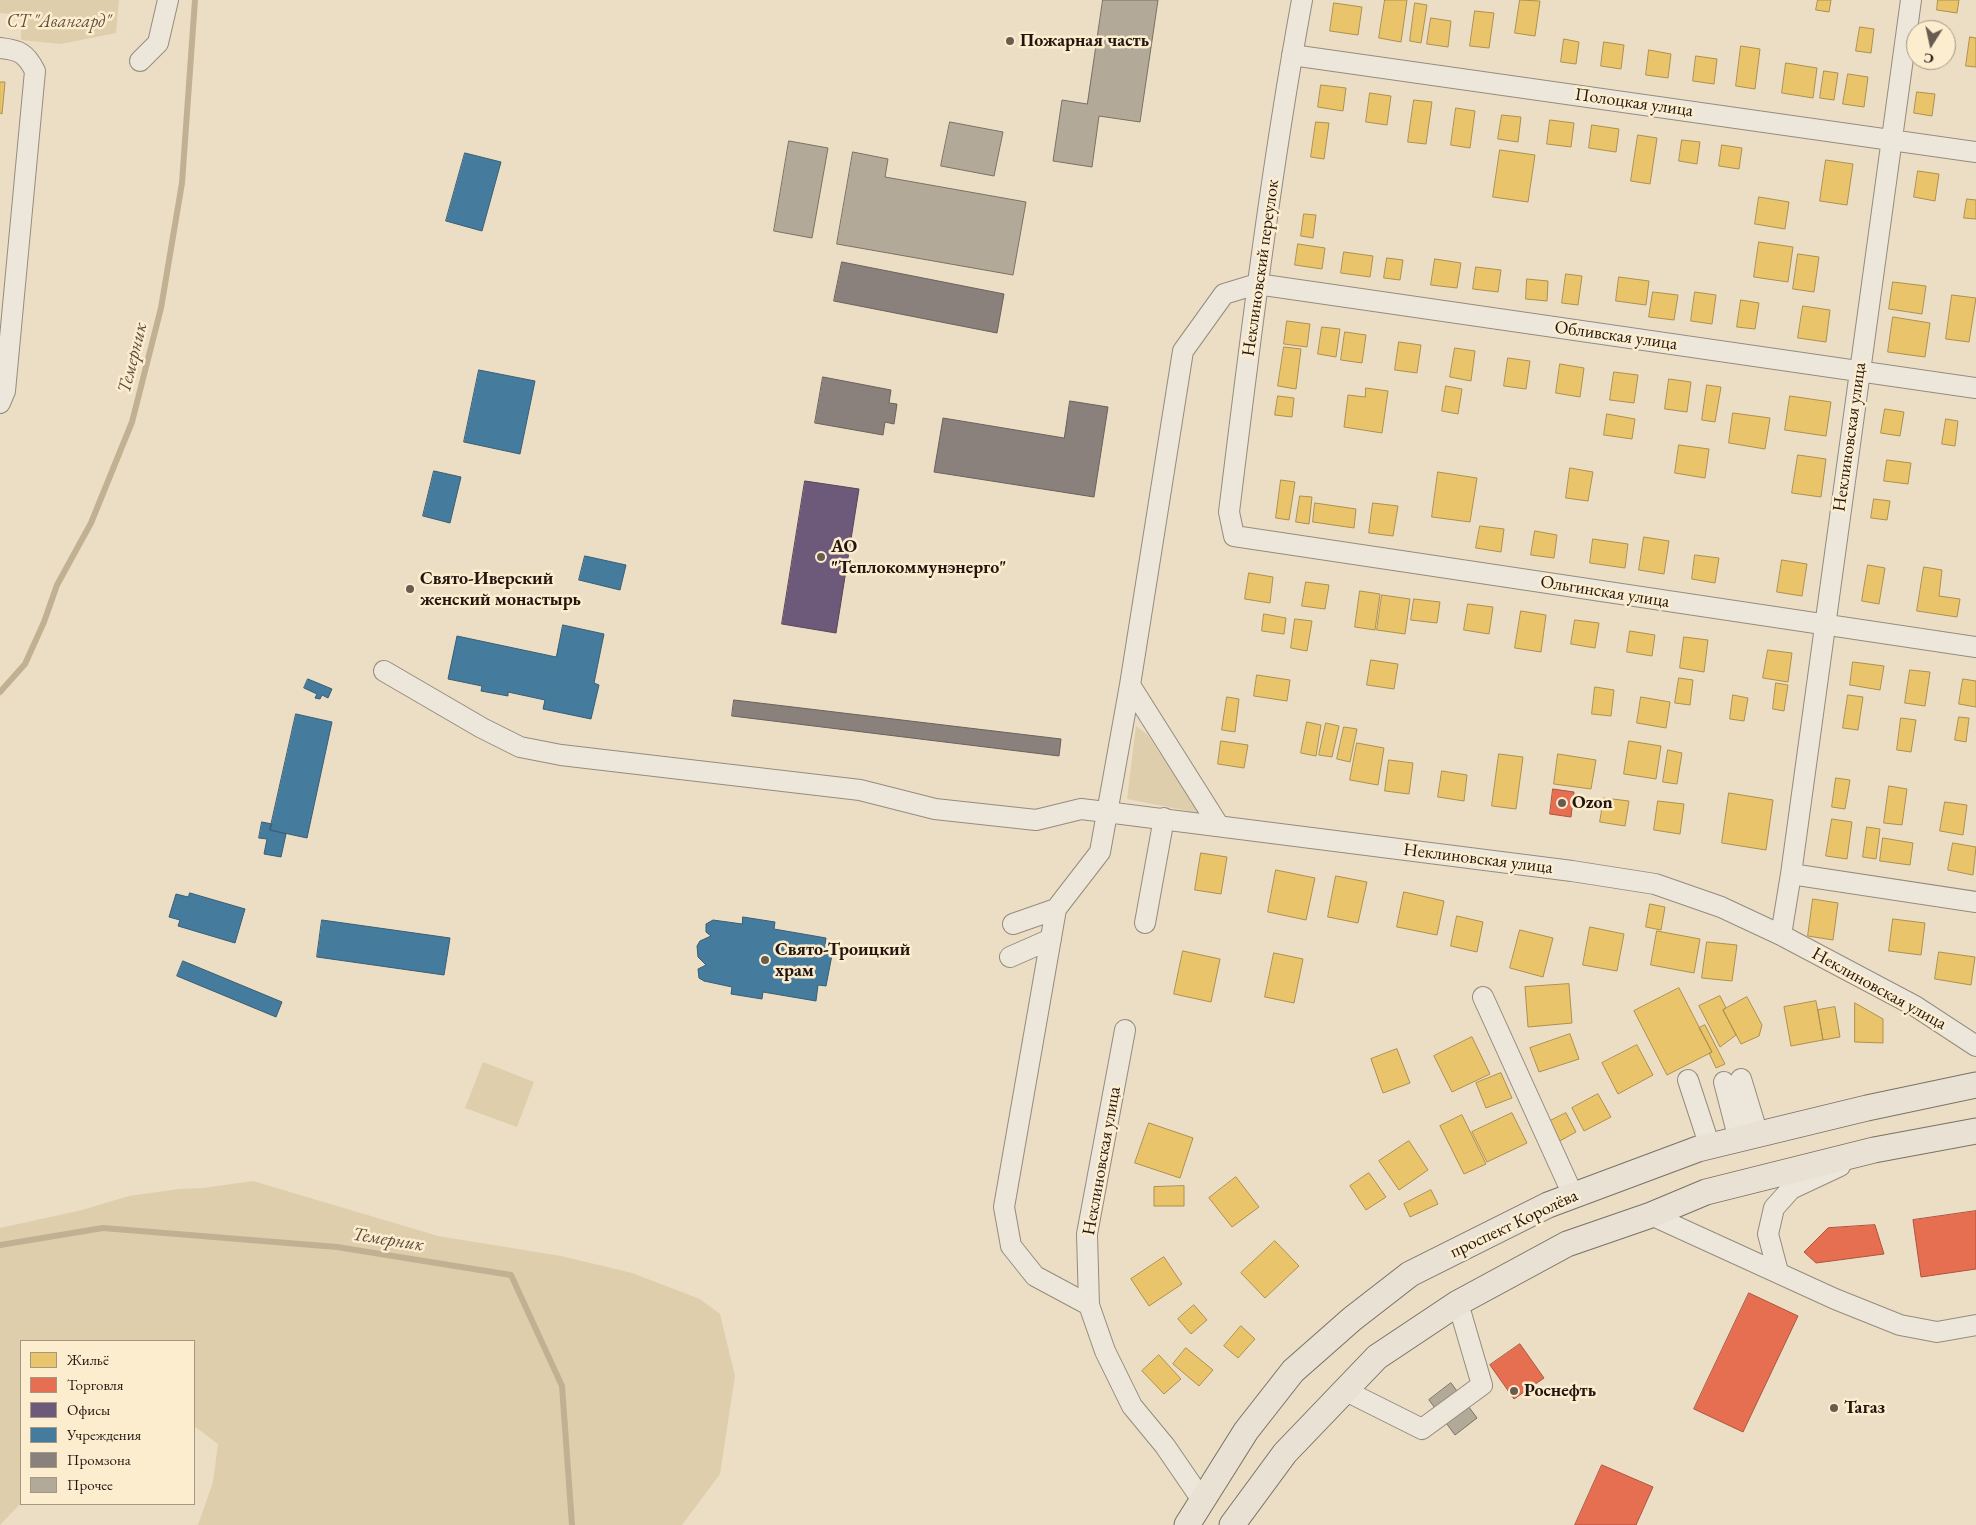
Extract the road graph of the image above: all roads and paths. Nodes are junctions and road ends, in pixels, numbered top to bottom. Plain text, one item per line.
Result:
1 (168, 0) edge
2 (1302, 0) edge
3 (1911, 0) edge
4 (0, 48) edge
5 (1292, 55) junction
6 (140, 60) dead end
7 (1891, 140) junction
8 (1976, 152) edge
9 (1257, 284) junction
10 (1859, 371) junction
11 (1976, 388) edge
12 (0, 404) edge
13 (1234, 536) joint
14 (1824, 625) junction
15 (1976, 648) edge
16 (384, 670) dead end
17 (1130, 685) junction
18 (1106, 812) junction
19 (1164, 818) junction
20 (1219, 826) junction
21 (1791, 874) junction
22 (1976, 902) edge
23 (1056, 909) junction
24 (1145, 923) dead end
25 (1013, 924) dead end
26 (1782, 935) junction
27 (1051, 939) junction
28 (1010, 958) dead end
29 (1484, 997) dead end
30 (1125, 1030) dead end
31 (1976, 1046) edge
32 (1688, 1080) dead end
33 (1732, 1080) dead end
34 (1976, 1085) edge
35 (1976, 1131) edge
36 (1749, 1137) junction
37 (1710, 1147) junction
38 (1874, 1150) junction
39 (1573, 1196) junction
40 (1651, 1215) junction
41 (1778, 1272) junction
42 (1458, 1303) junction
43 (1089, 1305) junction
44 (1976, 1325) edge
45 (1344, 1390) junction
46 (1202, 1500) junction
47 (1187, 1525) edge
48 (1232, 1525) edge

1 - 6 street
2 - 5 street, Неклиновский переулок
3 - 7 street, Неклиновская улица
4 - 12 street
5 - 7 street, Полоцкая улица
5 - 9 street, Неклиновский переулок
7 - 8 street, Полоцкая улица
7 - 10 street, Неклиновская улица
9 - 10 street, Обливская улица
9 - 13 street, Неклиновский переулок
9 - 17 street
10 - 11 street, Обливская улица
10 - 14 street, Неклиновская улица
13 - 14 street, Ольгинская улица
14 - 15 street, Ольгинская улица
14 - 21 street, Неклиновская улица
16 - 18 street, Неклиновская улица
17 - 18 street
17 - 20 street
18 - 19 street, Неклиновская улица
18 - 23 street
19 - 20 street, Неклиновская улица
19 - 24 street
20 - 26 street, Неклиновская улица
21 - 22 street
21 - 26 street, Неклиновская улица
23 - 25 street
23 - 27 street
26 - 31 street, Неклиновская улица
27 - 28 street
27 - 43 street
29 - 39 street
30 - 43 street, Неклиновская улица
32 - 37 street
33 - 36 street
34 - 36 main road, проспект Королёва
35 - 38 main road
36 - 37 main road, проспект Королёва
37 - 39 main road, проспект Королёва
38 - 40 main road
38 - 41 street
39 - 46 main road, проспект Королёва
40 - 41 street
40 - 42 main road
41 - 44 street
42 - 45 main road
42 - 45 street
43 - 46 street, Неклиновская улица
45 - 48 main road
46 - 47 main road, проспект Королёва

